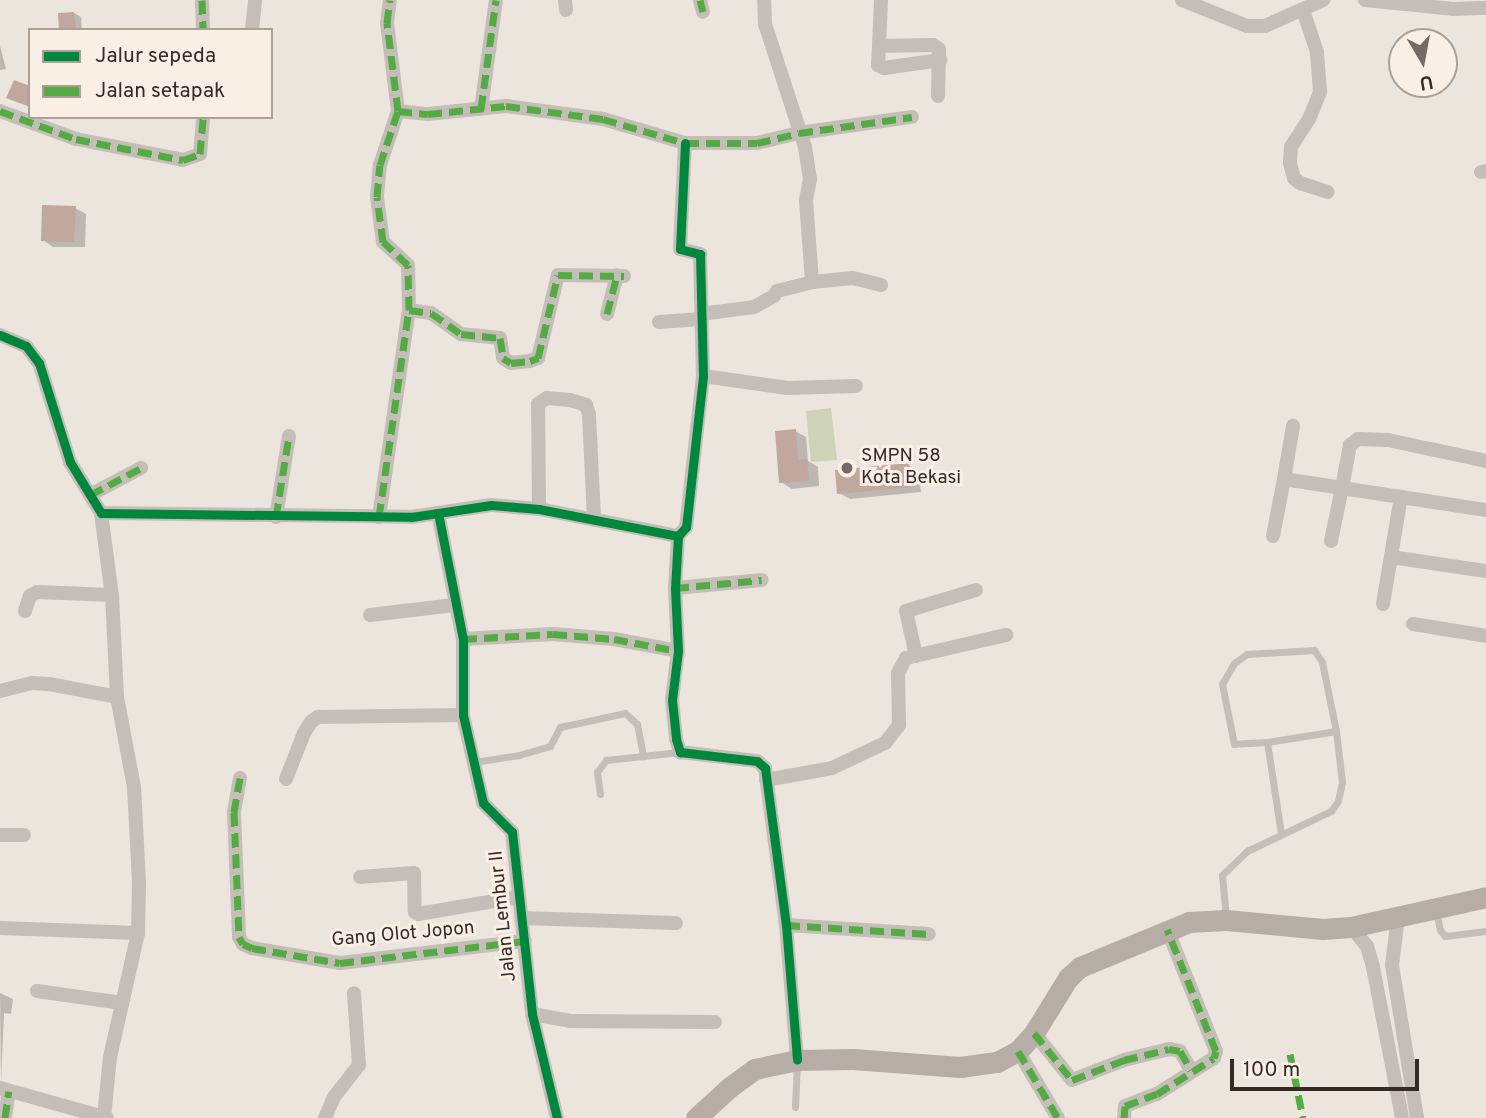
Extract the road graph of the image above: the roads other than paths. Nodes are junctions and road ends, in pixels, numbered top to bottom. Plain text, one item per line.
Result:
1 (202, 0) edge
2 (255, 0) edge
3 (390, 0) edge
4 (496, 0) edge
5 (764, 0) edge
6 (881, 0) edge
7 (1182, 0) edge
8 (1323, 0) edge
9 (1365, 0) edge
10 (1486, 8) edge
11 (1303, 10) junction
12 (203, 28) edge
13 (253, 28) edge
14 (879, 46) junction
15 (940, 60) junction
16 (938, 96) dead end
17 (481, 109) junction
18 (0, 111) edge
19 (398, 111) junction
20 (912, 117) dead end
21 (203, 119) edge
22 (799, 133) junction
23 (685, 143) junction
24 (1328, 192) dead end
25 (812, 282) junction
26 (881, 285) dead end
27 (409, 310) junction
28 (607, 314) dead end
29 (702, 316) junction
30 (659, 322) dead end
31 (0, 335) edge
32 (703, 376) junction
33 (856, 386) dead end
34 (1293, 426) dead end
35 (289, 436) dead end
36 (1486, 461) edge
37 (141, 468) dead end
38 (1284, 479) junction
39 (1342, 488) junction
40 (90, 495) junction
41 (1401, 497) junction
42 (539, 509) junction
43 (1486, 510) edge
44 (101, 513) junction
45 (438, 513) junction
46 (276, 517) junction
47 (379, 517) junction
48 (594, 519) junction
49 (678, 536) junction
50 (1273, 536) dead end
51 (1331, 541) dead end
52 (1391, 557) junction
53 (1486, 571) edge
54 (762, 580) dead end
55 (675, 588) junction
56 (976, 590) dead end
57 (112, 595) junction
58 (1383, 604) dead end
59 (454, 605) junction
60 (25, 611) dead end
61 (370, 615) dead end
62 (1413, 624) dead end
63 (1006, 635) dead end
64 (1486, 636) edge
65 (463, 639) junction
66 (678, 651) junction
67 (916, 656) junction
68 (0, 691) edge
69 (117, 696) junction
70 (463, 715) junction
71 (1336, 731) junction
72 (1267, 742) junction
73 (680, 752) junction
74 (643, 756) junction
75 (474, 762) junction
76 (240, 778) dead end
77 (286, 779) dead end
78 (766, 780) junction
79 (600, 794) dead end
80 (1281, 834) junction
81 (0, 835) edge
82 (24, 835) dead end
83 (360, 877) dead end
84 (519, 897) junction
85 (1486, 897) edge
86 (1435, 908) junction
87 (1398, 917) junction
88 (522, 918) junction
89 (1226, 920) junction
90 (676, 923) dead end
91 (786, 925) junction
92 (1350, 927) junction
93 (0, 928) edge
94 (1167, 929) junction
95 (1486, 931) edge
96 (138, 933) junction
97 (929, 934) dead end
98 (525, 941) junction
99 (37, 991) dead end
100 (354, 993) dead end
101 (122, 1003) junction
102 (532, 1014) junction
103 (715, 1022) dead end
104 (1034, 1033) junction
105 (1018, 1051) junction
106 (797, 1060) junction
107 (1191, 1070) junction
108 (5, 1090) edge
109 (794, 1107) dead end
110 (5, 1118) edge
111 (106, 1118) edge
112 (325, 1118) edge
113 (557, 1118) edge
114 (696, 1118) edge
115 (1058, 1118) edge
116 (1124, 1118) edge
117 (1402, 1118) edge
118 (1417, 1118) edge

1 - 12 street
2 - 13 street
3 - 19 street
4 - 17 street
5 - 22 street
6 - 14 street
7 - 11 street
8 - 11 street
9 - 10 street
11 - 24 street
14 - 15 street
14 - 15 street
15 - 16 street
17 - 19 street
17 - 23 street
18 - 21 street
19 - 27 street
20 - 22 street
22 - 23 street
22 - 25 street
23 - 29 street
25 - 26 street
25 - 29 street
27 - 28 street
27 - 47 street
29 - 30 street
29 - 32 street
31 - 40 street
32 - 33 street
32 - 49 street
34 - 38 street
35 - 46 street
36 - 39 street
37 - 40 street
38 - 39 street
38 - 50 street
39 - 41 street
39 - 51 street
40 - 44 street
41 - 43 street
41 - 52 street
42 - 45 street
42 - 48 street
42 - 48 street
44 - 46 street
44 - 57 street
45 - 47 street
45 - 59 street, Jalan Lembur II
46 - 47 street
48 - 49 street
49 - 55 street
52 - 53 street
52 - 58 street
54 - 55 street
55 - 66 street
56 - 67 street
57 - 60 street
57 - 69 street
59 - 61 street
59 - 65 street, Jalan Lembur II
62 - 64 street
63 - 67 street
65 - 66 street
65 - 70 street, Jalan Lembur II
66 - 73 street
67 - 78 street
68 - 69 street
69 - 96 street
70 - 75 street, Jalan Lembur II
70 - 77 street
71 - 72 lane
71 - 72 lane
71 - 80 lane
72 - 80 lane
73 - 74 lane
73 - 78 street
74 - 75 lane
74 - 79 lane
75 - 84 street, Jalan Lembur II
76 - 98 street, Gang Olot Jopon
78 - 91 street
80 - 89 lane
81 - 82 street
83 - 84 street
84 - 88 street, Jalan Lembur II
85 - 86 main road
86 - 87 main road
86 - 95 lane
87 - 92 main road
87 - 118 street
88 - 90 street
88 - 98 street, Jalan Lembur II
89 - 92 main road
89 - 94 main road
91 - 97 street
91 - 106 street
92 - 117 street
93 - 96 street
94 - 104 main road
94 - 107 street
96 - 101 street
98 - 102 street, Jalan Lembur II
99 - 101 street
100 - 112 street
101 - 111 street
102 - 103 street
102 - 113 street, Jalan Lembur II
104 - 105 main road
104 - 107 street
105 - 106 main road
105 - 115 street
106 - 109 lane
106 - 114 main road
107 - 116 street
108 - 110 street
108 - 111 street

